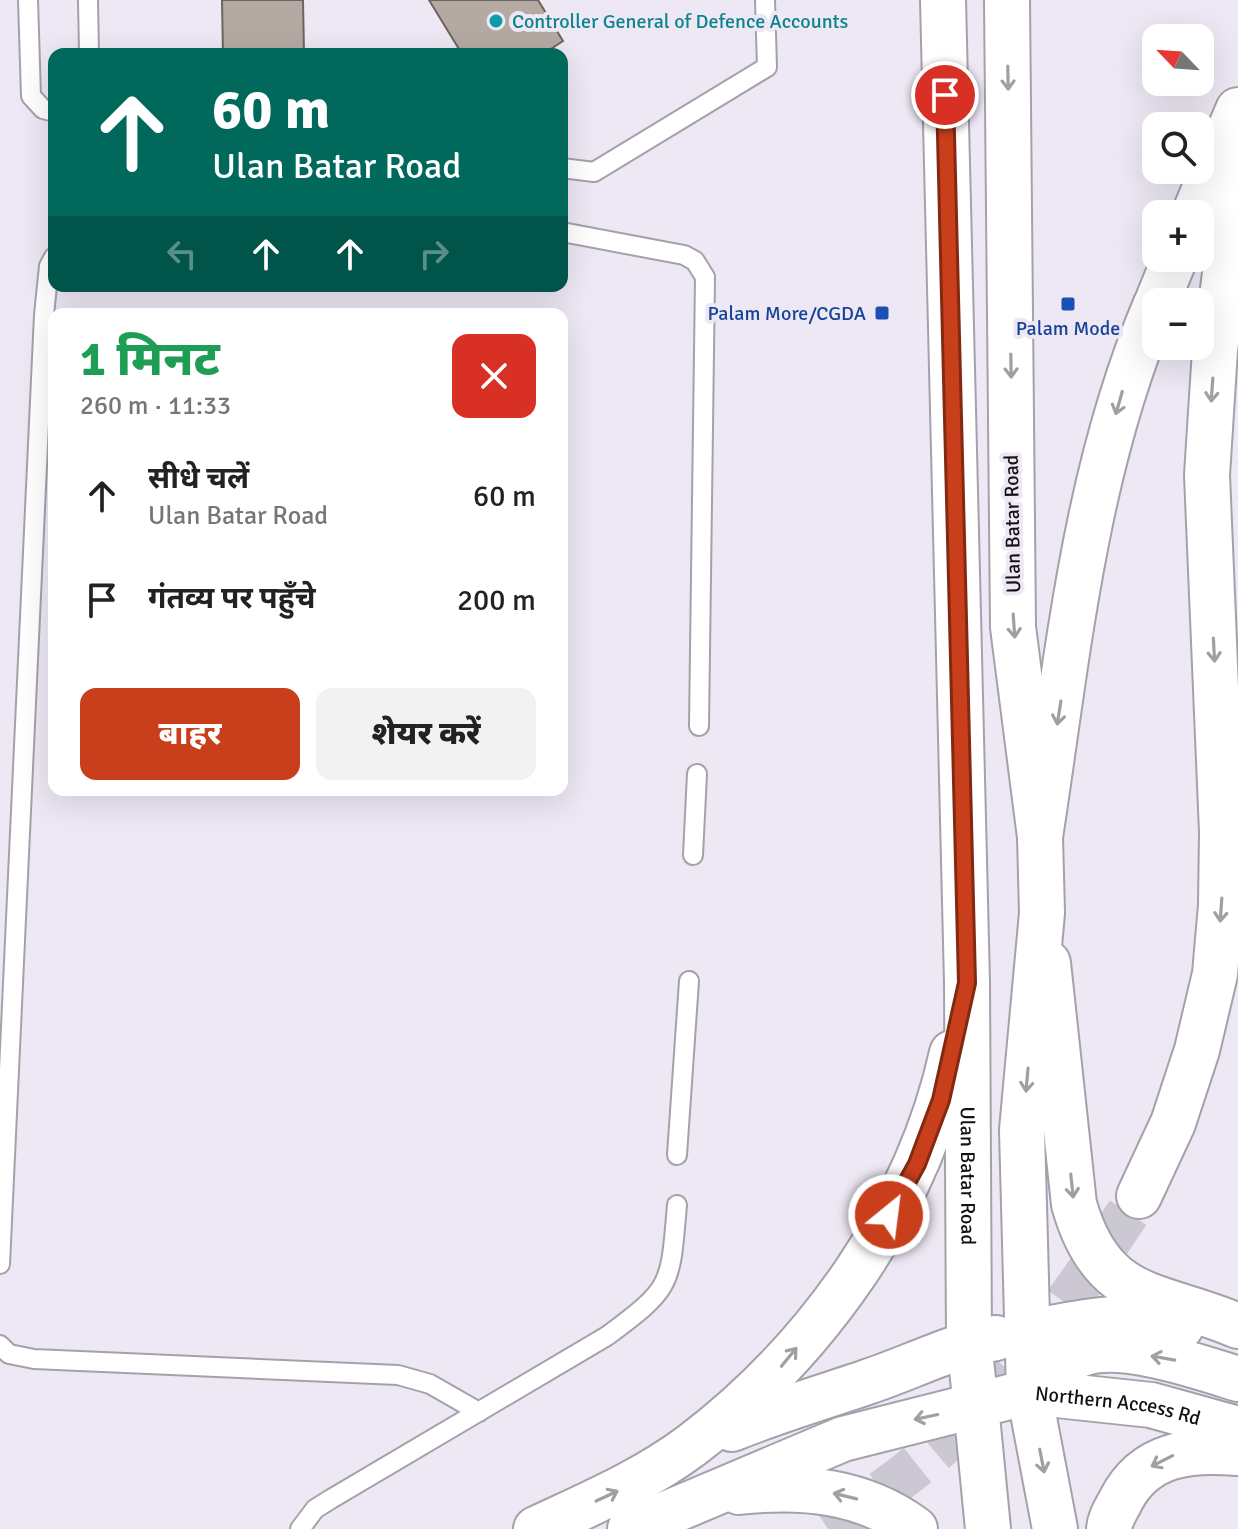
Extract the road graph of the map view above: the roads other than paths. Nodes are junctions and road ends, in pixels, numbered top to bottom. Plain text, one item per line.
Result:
1 (28, 0) edge
2 (88, 0) edge
3 (765, 0) edge
4 (943, 0) edge
5 (1007, 0) edge
6 (89, 48) edge
7 (48, 110) edge
8 (1238, 110) edge
9 (568, 169) edge
10 (1238, 174) edge
11 (1200, 200) edge
12 (568, 233) edge
13 (48, 276) edge
14 (1142, 337) edge
15 (1238, 696) edge
16 (699, 726) dead end
17 (697, 774) dead end
18 (1222, 832) junction
19 (1040, 837) junction
20 (693, 855) dead end
21 (1042, 913) junction
22 (689, 981) dead end
23 (967, 983) junction
24 (677, 1155) dead end
25 (1139, 1196) tunnel mouth
26 (677, 1205) dead end
27 (0, 1264) edge
28 (1238, 1326) edge
29 (1026, 1333) junction
30 (969, 1343) junction
31 (0, 1345) edge
32 (1238, 1347) edge
33 (1238, 1379) edge
34 (1029, 1392) junction
35 (976, 1406) junction
36 (479, 1412) junction
37 (1238, 1429) edge
38 (690, 1447) junction
39 (1238, 1453) edge
40 (704, 1496) junction
41 (300, 1529) edge
42 (536, 1529) edge
43 (630, 1529) edge
44 (915, 1529) edge
45 (988, 1529) edge
46 (1055, 1529) edge
47 (1109, 1529) edge

1 - 7 lane
2 - 6 lane
3 - 9 lane
4 - 23 main road, Ulan Batar Road
5 -> 19 main road, Ulan Batar Road
8 - 11 main road
10 -> 18 main road
12 - 16 lane
13 - 27 lane
14 -> 19 main road
15 - 18 main road
17 - 20 lane
18 -> 25 main road
19 - 21 main road, Ulan Batar Road
21 -> 28 main road
21 -> 29 main road, Ulan Batar Road
22 - 24 lane
23 - 30 main road, Ulan Batar Road
38 -> 23 main road
26 - 36 lane
29 - 30 main road
29 - 32 main road
29 - 34 main road, Ulan Batar Road
30 - 35 main road, Ulan Batar Road
30 - 38 main road
31 - 36 lane
33 -> 34 main road, Northern Access Rd
34 - 35 main road
34 - 37 main road, Northern Access Rd
34 -> 46 main road, Ulan Batar Road
35 -> 40 main road
35 - 45 main road, Ulan Batar Road
36 - 41 lane
42 -> 38 main road
39 -> 47 main road
40 - 43 main road
44 -> 40 main road

